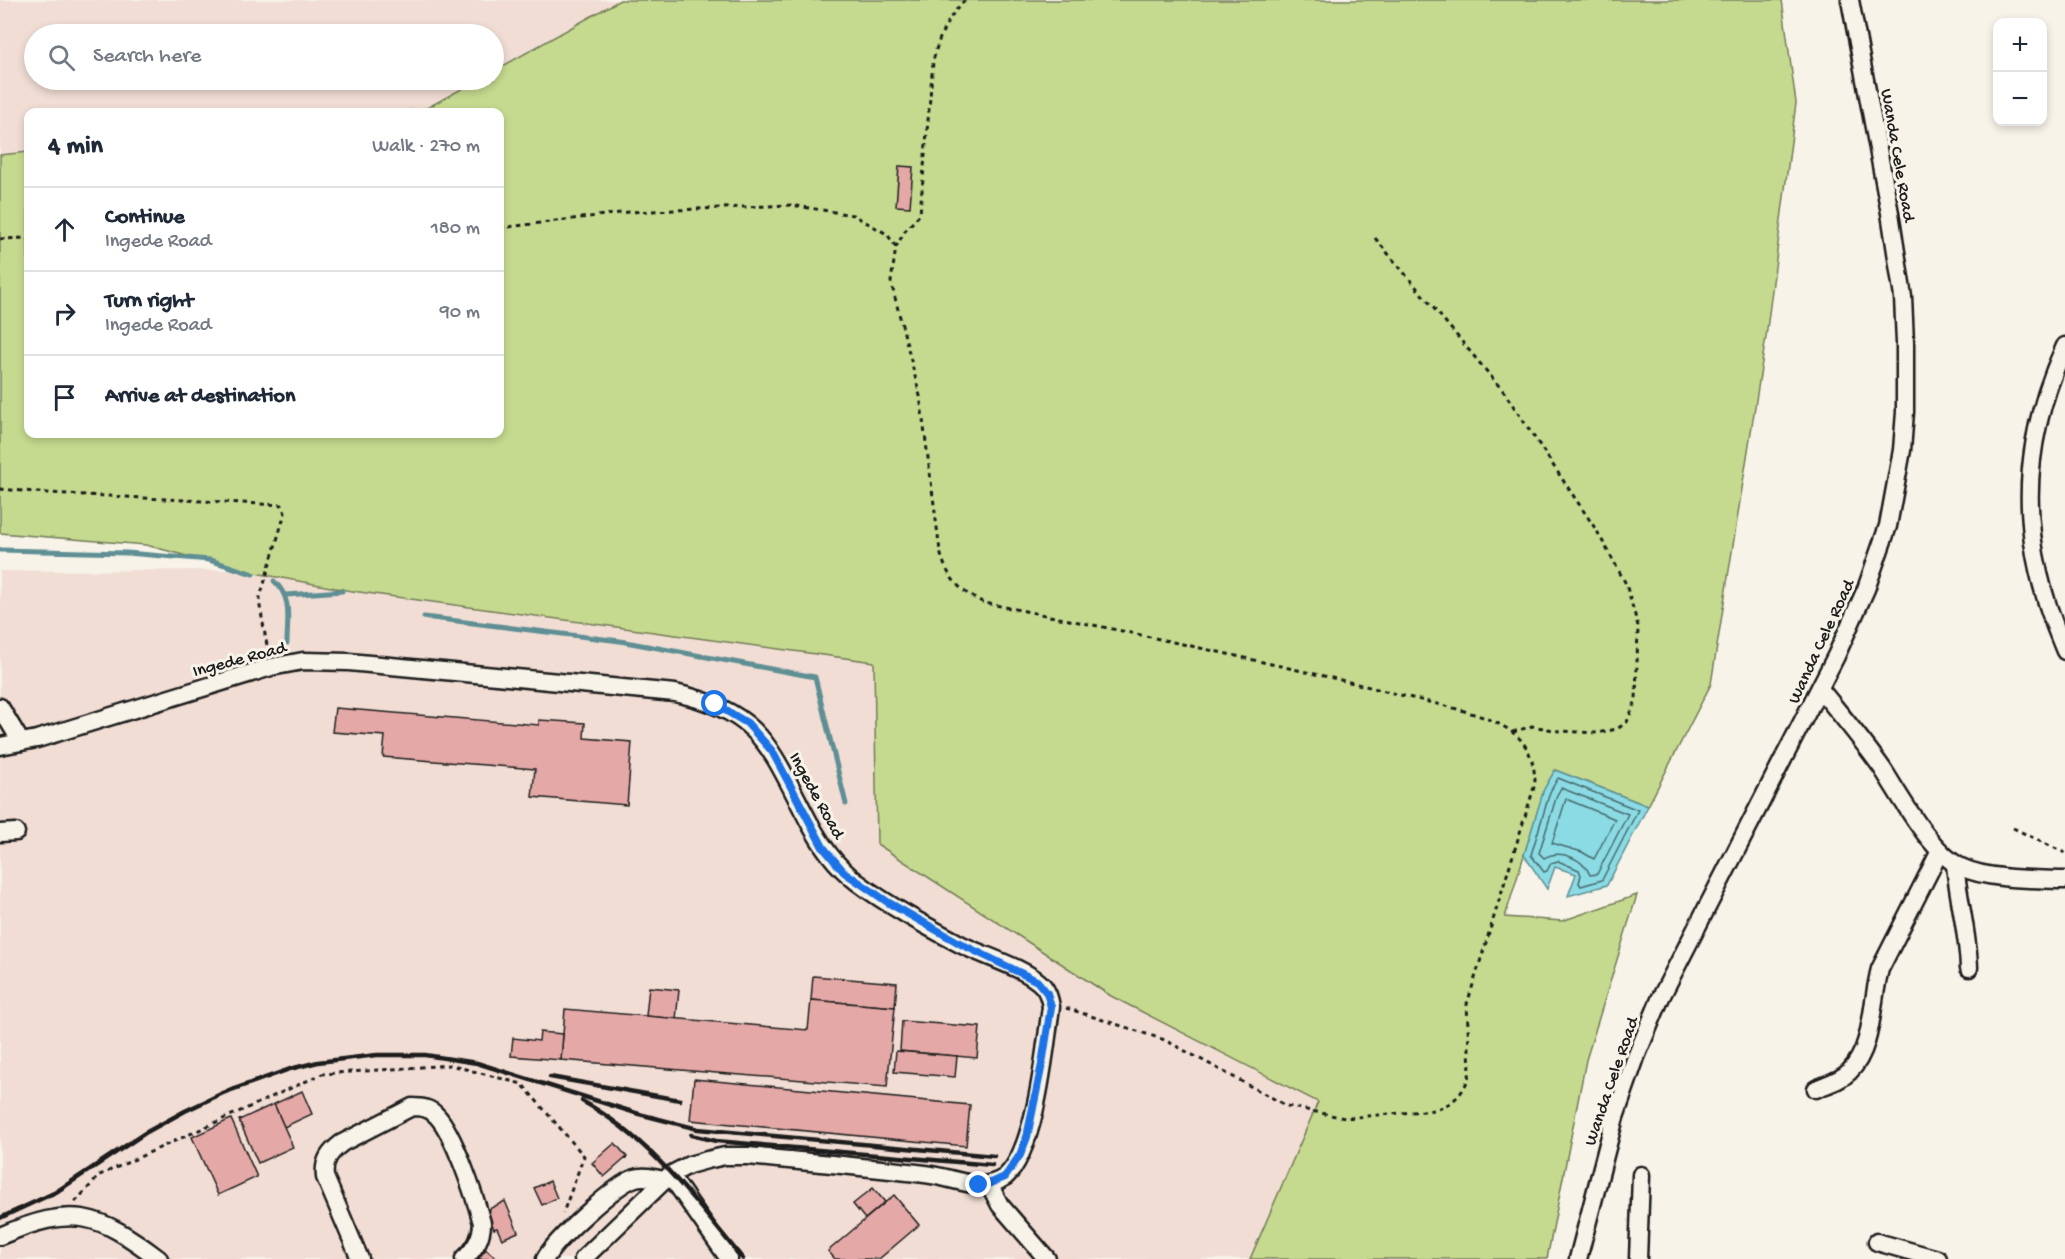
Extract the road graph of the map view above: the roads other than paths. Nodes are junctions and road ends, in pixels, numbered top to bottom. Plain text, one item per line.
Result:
1 (1850, 0) edge
2 (2065, 346) edge
3 (2065, 651) edge
4 (1820, 689) junction
5 (0, 707) edge
6 (21, 742) junction
7 (0, 746) edge
8 (1940, 851) junction
9 (1955, 864) junction
10 (2065, 880) edge
11 (1969, 968) dead end
12 (1816, 1089) dead end
13 (1641, 1175) dead end
14 (667, 1177) junction
15 (988, 1184) junction
16 (0, 1236) edge
17 (1877, 1242) dead end
18 (547, 1255) edge
19 (159, 1259) edge
20 (360, 1259) edge
21 (464, 1259) edge
22 (583, 1259) edge
23 (729, 1259) edge
24 (1047, 1259) edge
25 (1578, 1259) edge
26 (1638, 1259) edge
27 (1938, 1259) edge

1 - 4 street, Wanda Cele Road
2 - 3 street
4 - 8 street
4 - 25 street, Wanda Cele Road
5 - 6 street
6 - 7 street, Ingede Road
6 - 15 street, Ingede Road
8 - 9 street
8 - 12 street
9 - 10 street
9 - 11 street
13 - 26 street
14 - 15 street
14 - 18 street
14 - 22 street
14 - 23 street
15 - 24 street
16 - 19 street
17 - 27 street
20 - 21 street

